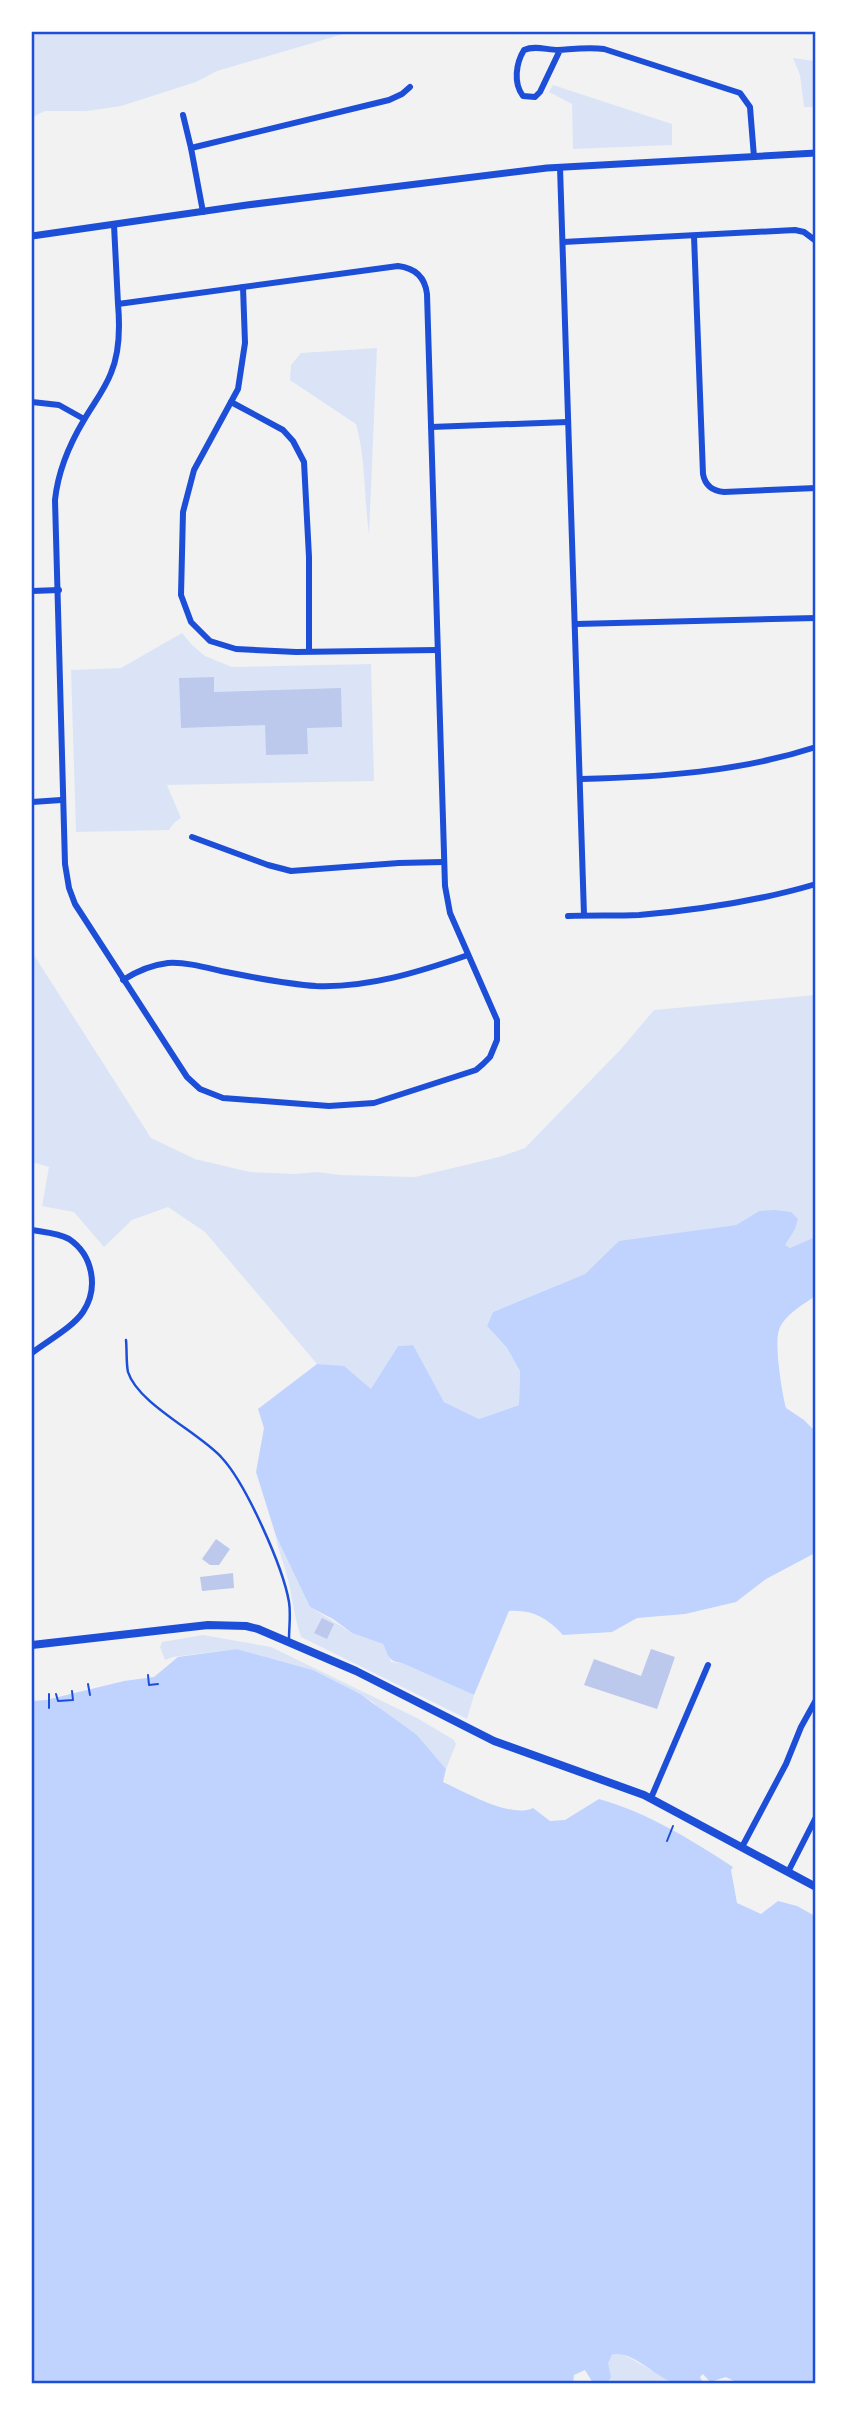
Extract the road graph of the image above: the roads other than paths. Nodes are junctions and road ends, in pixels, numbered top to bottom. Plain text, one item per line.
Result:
1 (560, 50) junction
2 (410, 87) dead end
3 (183, 115) dead end
4 (191, 148) junction
5 (816, 153) edge
6 (754, 157) junction
7 (560, 167) junction
8 (203, 212) junction
9 (114, 225) junction
10 (32, 236) edge
11 (694, 236) junction
12 (816, 241) edge
13 (563, 242) junction
14 (243, 287) junction
15 (118, 304) junction
16 (32, 402) edge
17 (231, 402) junction
18 (84, 419) junction
19 (568, 422) junction
20 (431, 427) junction
21 (816, 488) edge
22 (59, 590) junction
23 (32, 591) edge
24 (816, 618) edge
25 (576, 624) junction
26 (437, 650) junction
27 (309, 651) junction
28 (816, 747) edge
29 (581, 779) junction
30 (61, 800) junction
31 (32, 802) edge
32 (192, 837) dead end
33 (443, 862) junction
34 (816, 884) edge
35 (584, 915) junction
36 (568, 916) dead end
37 (468, 955) junction
38 (123, 980) junction
39 (32, 1230) edge
40 (126, 1340) dead end
41 (32, 1353) edge
42 (289, 1641) junction
43 (32, 1645) edge
44 (708, 1665) dead end
45 (816, 1700) edge
46 (651, 1798) junction
47 (816, 1817) edge
48 (742, 1847) junction
49 (788, 1872) junction
50 (816, 1887) edge

1 - 1 street
1 - 6 street
2 - 4 street
3 - 4 street
4 - 8 street
5 - 6 street
6 - 7 street
7 - 8 street
7 - 13 street
8 - 9 street
9 - 10 street
9 - 15 street
11 - 12 street
11 - 13 street
11 - 21 street
13 - 19 street
14 - 15 street
14 - 17 street
14 - 20 street
15 - 18 street
16 - 18 street
17 - 27 street
17 - 27 street
18 - 22 street
19 - 20 street
19 - 25 street
20 - 26 street
22 - 23 street
22 - 30 street
24 - 25 street
25 - 29 street
26 - 27 street
26 - 33 street
28 - 29 street
29 - 35 street
30 - 31 street
30 - 38 street
32 - 33 street
33 - 37 street
34 - 35 street
35 - 36 street
37 - 38 street
37 - 38 street
39 - 41 street
40 - 42 lane
42 - 43 main road
42 - 46 main road
44 - 46 street
45 - 48 street
46 - 48 main road
47 - 49 street
48 - 49 main road
49 - 50 main road

